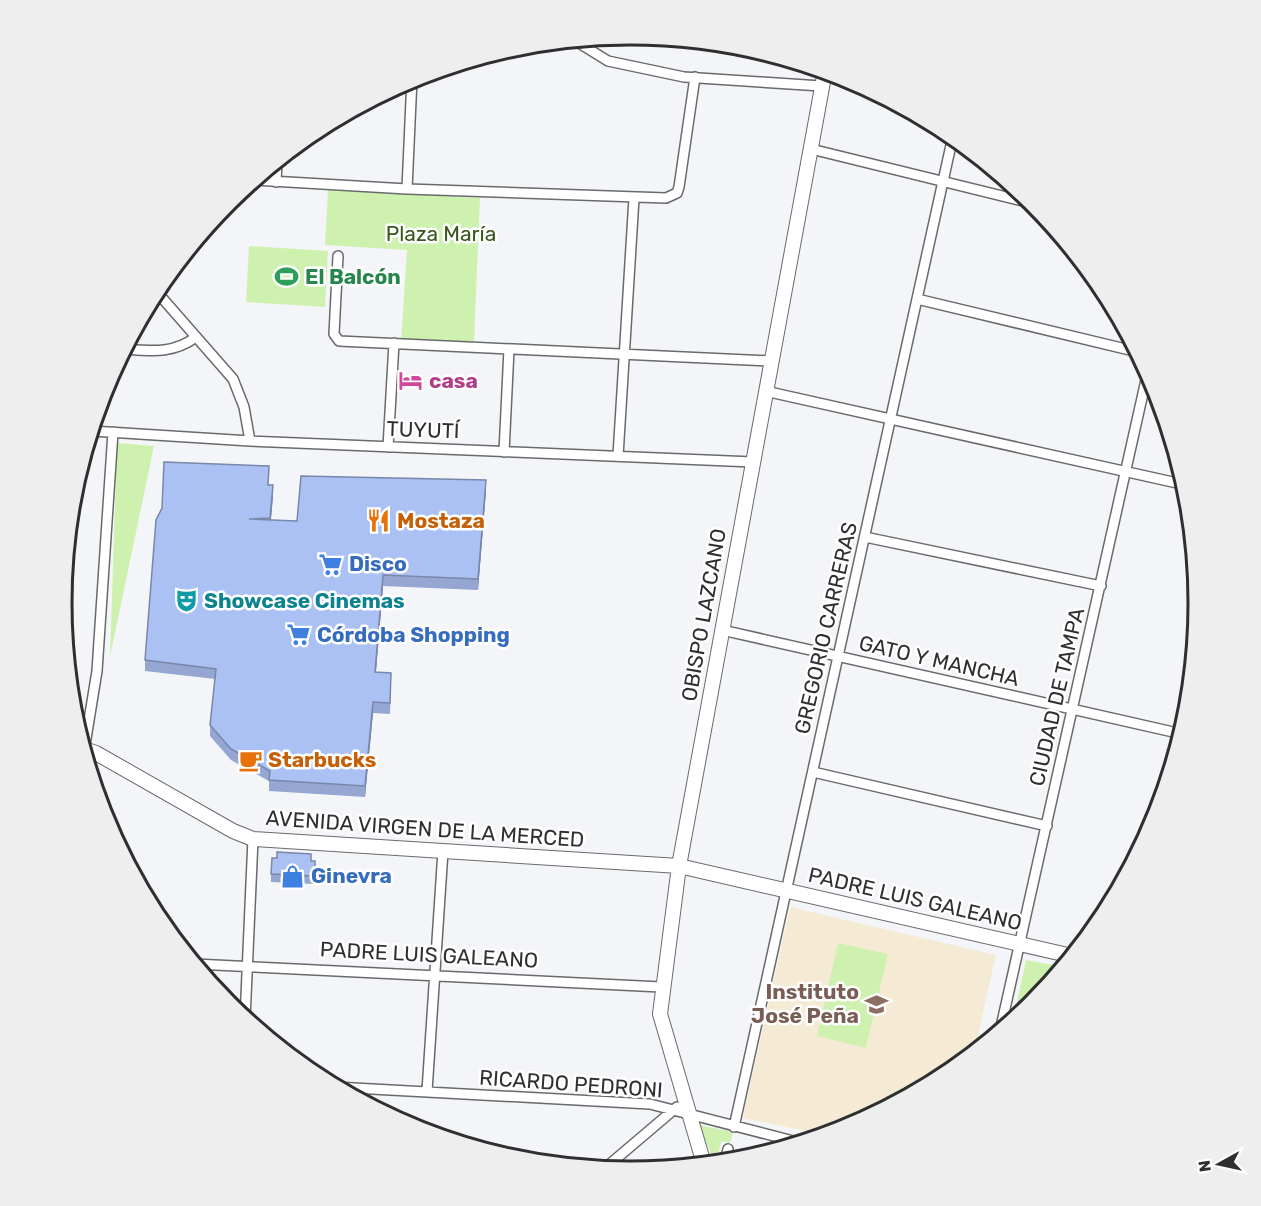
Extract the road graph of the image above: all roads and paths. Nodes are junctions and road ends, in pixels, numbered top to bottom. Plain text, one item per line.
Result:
1 (585, 47) edge
2 (695, 77) junction
3 (823, 79) edge
4 (821, 86) junction
5 (411, 90) edge
6 (951, 146) edge
7 (811, 150) junction
8 (276, 172) edge
9 (265, 181) edge
10 (276, 182) junction
11 (943, 184) junction
12 (407, 189) junction
13 (634, 198) junction
14 (1016, 200) edge
15 (338, 256) dead end
16 (163, 299) edge
17 (917, 299) junction
18 (196, 337) junction
19 (394, 343) junction
20 (134, 349) edge
21 (509, 349) junction
22 (1128, 349) edge
23 (625, 355) junction
24 (771, 361) junction
25 (1145, 386) edge
26 (765, 392) junction
27 (890, 421) junction
28 (100, 431) edge
29 (113, 432) junction
30 (250, 441) junction
31 (388, 447) junction
32 (504, 452) junction
33 (618, 456) junction
34 (753, 462) junction
35 (1125, 472) junction
36 (1175, 483) edge
37 (865, 537) junction
38 (1101, 586) junction
39 (722, 630) junction
40 (837, 656) junction
41 (1072, 710) junction
42 (88, 730) edge
43 (1173, 732) edge
44 (94, 752) edge
45 (813, 772) junction
46 (1047, 826) junction
47 (253, 839) junction
48 (443, 852) junction
49 (679, 866) junction
50 (787, 891) junction
51 (1020, 945) junction
52 (1063, 955) edge
53 (206, 965) edge
54 (248, 967) junction
55 (435, 976) junction
56 (661, 987) junction
57 (246, 1007) edge
58 (1003, 1018) edge
59 (355, 1088) edge
60 (427, 1091) junction
61 (682, 1109) junction
62 (734, 1127) junction
63 (784, 1139) edge
64 (728, 1149) dead end
65 (727, 1152) edge
66 (701, 1156) edge
67 (615, 1161) edge

1 - 2 street
2 - 4 street
2 - 13 street
3 - 4 main road, OBISPO LAZCANO
4 - 7 main road, OBISPO LAZCANO
5 - 12 street
6 - 11 street, GREGORIO CARRERAS
7 - 11 street
7 - 24 main road, OBISPO LAZCANO
8 - 10 street
9 - 10 street
10 - 12 street
11 - 14 street
11 - 17 street, GREGORIO CARRERAS
12 - 13 street
13 - 23 street
15 - 19 street
16 - 18 street
17 - 22 street
17 - 27 street, GREGORIO CARRERAS
18 - 20 street
18 - 30 street
19 - 21 street
19 - 31 street
21 - 23 street
21 - 32 street
23 - 24 street
23 - 33 street
24 - 26 main road, OBISPO LAZCANO
25 - 35 street, CIUDAD DE TAMPA
26 - 27 street
26 - 34 main road, OBISPO LAZCANO
27 - 35 street
27 - 37 street, GREGORIO CARRERAS
28 - 29 street, TUYUTÍ
29 - 30 street, TUYUTÍ
29 - 42 street
30 - 31 street, TUYUTÍ
31 - 32 street, TUYUTÍ
32 - 33 street, TUYUTÍ
33 - 34 street, TUYUTÍ
34 - 39 main road, OBISPO LAZCANO
35 - 36 street
35 - 38 street, CIUDAD DE TAMPA
37 - 38 street
37 - 40 street, GREGORIO CARRERAS
38 - 41 street, CIUDAD DE TAMPA
39 - 40 street, GATO Y MANCHA
39 - 49 main road, OBISPO LAZCANO
40 - 41 street, GATO Y MANCHA
40 - 45 street, GREGORIO CARRERAS
41 - 43 street, GATO Y MANCHA
41 - 46 street, CIUDAD DE TAMPA
44 - 47 main road, AVENIDA VIRGEN DE LA MERCED
45 - 46 street
45 - 50 street, GREGORIO CARRERAS
46 - 51 street, CIUDAD DE TAMPA
47 - 48 main road, AVENIDA VIRGEN DE LA MERCED
47 - 54 street
48 - 49 main road, AVENIDA VIRGEN DE LA MERCED
48 - 55 street
49 - 50 main road, PADRE LUIS GALEANO
49 - 56 main road, OBISPO LAZCANO
50 - 51 main road, PADRE LUIS GALEANO
50 - 62 street, GREGORIO CARRERAS
51 - 52 main road, PADRE LUIS GALEANO
51 - 58 street, CIUDAD DE TAMPA
53 - 54 street, PADRE LUIS GALEANO
54 - 55 street, PADRE LUIS GALEANO
54 - 57 street
55 - 56 street, PADRE LUIS GALEANO
55 - 60 street
56 - 61 main road, OBISPO LAZCANO
59 - 60 street, RICARDO PEDRONI
60 - 61 street, RICARDO PEDRONI
61 - 62 street, RICARDO PEDRONI
61 - 66 main road, OBISPO LAZCANO
61 - 67 street
62 - 63 street, RICARDO PEDRONI
64 - 65 street

